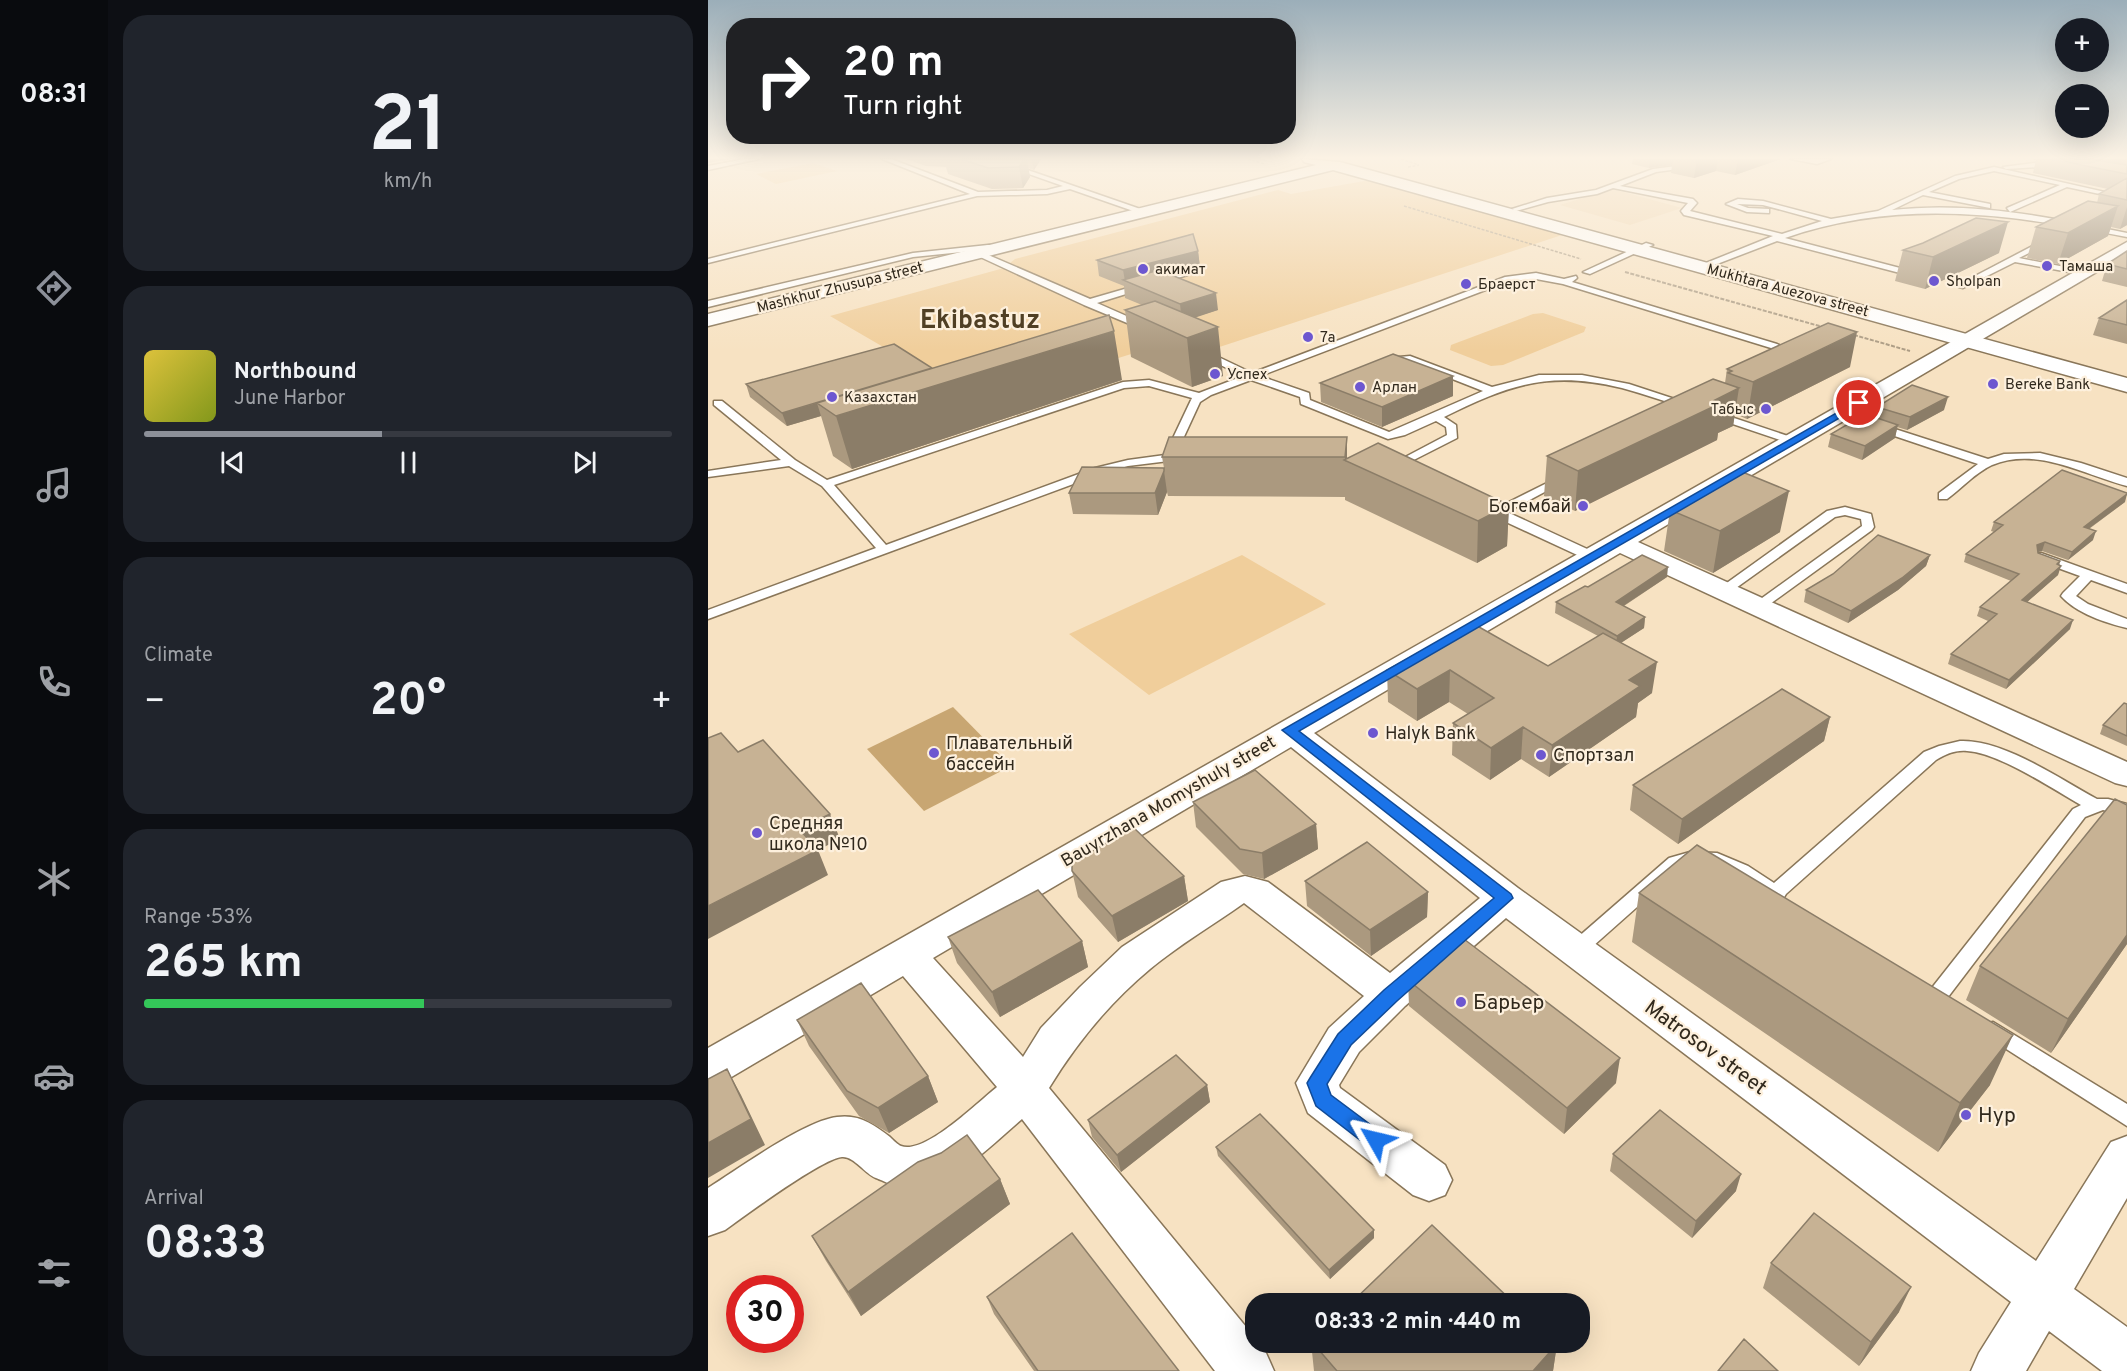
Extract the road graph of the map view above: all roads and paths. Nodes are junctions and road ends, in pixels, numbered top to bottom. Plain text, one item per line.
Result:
1 (861, 223) edge
2 (1101, 223) edge
3 (1560, 223) edge
4 (1563, 223) edge
5 (1725, 223) edge
6 (1823, 223) edge
7 (2069, 223) edge
8 (2082, 223) edge
9 (2078, 225) junction
10 (2068, 230) edge
11 (2058, 235) edge
12 (2127, 235) edge
13 (1779, 237) junction
14 (1012, 245) junction
15 (1645, 247) junction
16 (2127, 247) edge
17 (2007, 250) dead end
18 (979, 253) junction
19 (2017, 257) junction
20 (708, 261) edge
21 (1930, 262) edge
22 (1709, 265) junction
23 (1587, 272) dead end
24 (1192, 273) edge
25 (2082, 273) junction
26 (1960, 286) dead end
27 (1087, 303) junction
28 (708, 304) edge
29 (708, 320) edge
30 (1157, 332) edge
31 (1973, 337) junction
32 (1196, 350) edge
33 (1379, 363) edge
34 (1779, 364) edge
35 (1253, 377) junction
36 (2127, 377) edge
37 (2127, 385) edge
38 (1315, 390) dead end
39 (1492, 391) junction
40 (1305, 394) junction
41 (1201, 397) junction
42 (718, 403) dead end
43 (1706, 411) edge
44 (1685, 413) edge
45 (1839, 414) junction
46 (1437, 417) junction
47 (1793, 441) junction
48 (1169, 456) junction
49 (1193, 457) edge
50 (791, 462) junction
51 (1988, 463) junction
52 (708, 474) edge
53 (1570, 474) edge
54 (1416, 475) edge
55 (2127, 482) edge
56 (826, 484) junction
57 (1943, 496) dead end
58 (1477, 503) edge
59 (1497, 513) junction
60 (1618, 542) junction
61 (883, 549) junction
62 (1593, 557) junction
63 (2041, 557) edge
64 (2089, 575) junction
65 (2127, 589) edge
66 (1724, 590) junction
67 (1758, 606) junction
68 (708, 615) edge
69 (2127, 624) edge
70 (1290, 730) junction
71 (2127, 776) edge
72 (2093, 804) junction
73 (2127, 810) edge
74 (1775, 893) junction
75 (1505, 898) junction
76 (1794, 905) edge
77 (1575, 950) junction
78 (907, 954) junction
79 (1919, 983) edge
80 (1391, 995) junction
81 (1938, 995) junction
82 (1958, 1008) edge
83 (1978, 1021) edge
84 (708, 1069) edge
85 (1025, 1090) junction
86 (2127, 1116) edge
87 (2127, 1156) edge
88 (1429, 1180) dead end
89 (708, 1215) edge
90 (2044, 1296) junction
91 (2127, 1358) edge
92 (1248, 1371) edge
93 (1997, 1371) edge

1 - 20 lane
2 - 14 street, Mashkhur Zhusupa street
3 - 15 street, Mukhtara Auezova street
4 - 15 street, Mukhtara Auezova street
5 - 13 lane
6 - 13 lane
7 - 9 lane
8 - 9 lane
9 - 10 lane
9 - 12 lane
11 - 19 lane
13 - 21 lane
13 - 22 lane
14 - 18 street, Mashkhur Zhusupa street
14 - 28 lane
15 - 22 street, Mukhtara Auezova street
15 - 23 lane
16 - 25 street, Bauyrzhana Momyshuly street
17 - 19 lane
18 - 27 lane
18 - 29 street, Mashkhur Zhusupa street
19 - 25 lane
19 - 26 lane
22 - 31 street, Mukhtara Auezova street
24 - 27 lane
25 - 31 street, Bauyrzhana Momyshuly street
27 - 30 lane
31 - 36 street, Mukhtara Auezova street
31 - 37 street, Mukhtara Auezova street
31 - 45 street, Bauyrzhana Momyshuly street
32 - 35 lane
33 - 39 lane
34 - 35 lane
35 - 40 lane
35 - 41 lane
38 - 40 lane
39 - 44 lane
39 - 46 lane
40 - 46 lane
41 - 48 lane
41 - 56 lane
42 - 50 lane
43 - 47 lane
45 - 47 street, Bauyrzhana Momyshuly street
45 - 51 lane
46 - 54 lane
47 - 60 street, Bauyrzhana Momyshuly street
48 - 49 lane
48 - 61 lane
50 - 52 lane
50 - 56 lane
51 - 55 lane
51 - 57 lane
53 - 59 lane
56 - 61 lane
58 - 59 lane
59 - 62 lane
60 - 62 street, Bauyrzhana Momyshuly street
60 - 66 street
61 - 68 lane
62 - 70 street, Bauyrzhana Momyshuly street
63 - 64 lane
64 - 65 lane
64 - 69 lane
66 - 67 street
66 - 67 lane
67 - 71 street
70 - 75 street, Matrosov street
70 - 78 street, Bauyrzhana Momyshuly street
72 - 73 lane
72 - 74 lane
72 - 81 lane
74 - 76 lane
74 - 77 lane
75 - 77 street, Matrosov street
75 - 80 street
77 - 90 street, Matrosov street
78 - 84 street, Bauyrzhana Momyshuly street
78 - 85 street
79 - 81 lane
80 - 85 street
80 - 88 street
81 - 82 lane
83 - 86 lane
85 - 89 street
85 - 92 street
87 - 90 street
90 - 91 street, Matrosov street
90 - 93 street

